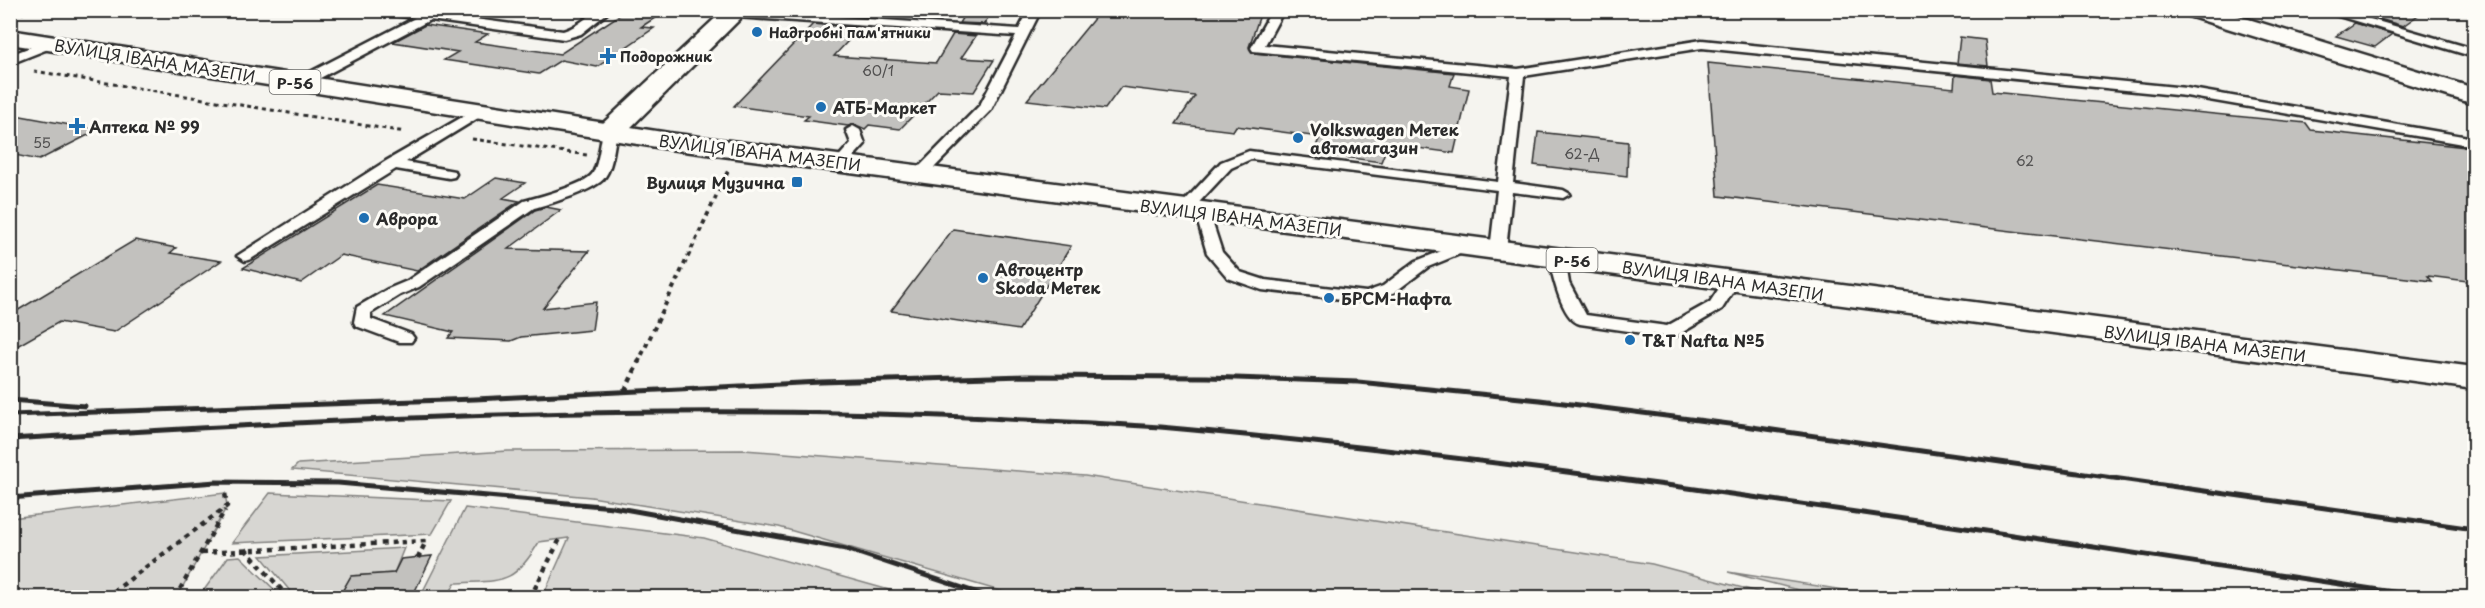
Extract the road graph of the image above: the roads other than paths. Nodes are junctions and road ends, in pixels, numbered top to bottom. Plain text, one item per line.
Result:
1 (379, 10) edge
2 (441, 10) edge
3 (606, 10) edge
4 (1035, 10) edge
5 (1278, 10) edge
6 (2193, 10) edge
7 (2324, 10) edge
8 (737, 12) edge
9 (426, 18) junction
10 (1023, 33) junction
11 (10, 37) edge
12 (49, 44) junction
13 (2475, 53) edge
14 (10, 60) edge
15 (1518, 73) junction
16 (300, 83) junction
17 (2475, 96) edge
18 (478, 112) junction
19 (853, 130) dead end
20 (2474, 142) edge
21 (607, 143) junction
22 (841, 162) junction
23 (391, 164) junction
24 (921, 172) junction
25 (449, 174) dead end
26 (1506, 187) junction
27 (1563, 194) dead end
28 (1193, 211) junction
29 (1467, 246) junction
30 (1498, 250) junction
31 (245, 256) dead end
32 (1557, 258) junction
33 (1731, 282) junction
34 (405, 338) dead end
35 (2475, 378) edge

1 - 9 lane
2 - 9 lane
3 - 9 lane
4 - 10 lane
5 - 15 lane
6 - 17 main road
7 - 13 lane
8 - 10 lane
8 - 21 main road
9 - 16 lane
10 - 24 lane
11 - 12 main road, ВУЛИЦЯ ІВАНА МАЗЕПИ / Р-56
12 - 14 lane
12 - 16 main road, ВУЛИЦЯ ІВАНА МАЗЕПИ / Р-56
15 - 20 lane
15 - 26 lane
16 - 18 main road, ВУЛИЦЯ ІВАНА МАЗЕПИ / Р-56
18 - 21 main road, ВУЛИЦЯ ІВАНА МАЗЕПИ / Р-56
18 - 23 lane
19 - 22 lane
21 - 22 main road, ВУЛИЦЯ ІВАНА МАЗЕПИ / Р-56
21 - 34 lane
22 - 24 main road, ВУЛИЦЯ ІВАНА МАЗЕПИ / Р-56
23 - 25 lane
23 - 31 lane
24 - 28 main road, ВУЛИЦЯ ІВАНА МАЗЕПИ / Р-56
26 - 27 lane
26 - 28 lane
26 - 30 lane
28 - 29 main road, ВУЛИЦЯ ІВАНА МАЗЕПИ / Р-56
28 - 29 lane
29 - 30 main road, ВУЛИЦЯ ІВАНА МАЗЕПИ / Р-56
30 - 32 main road, ВУЛИЦЯ ІВАНА МАЗЕПИ / Р-56
32 - 33 main road, ВУЛИЦЯ ІВАНА МАЗЕПИ / Р-56
32 - 33 lane
33 - 35 main road, ВУЛИЦЯ ІВАНА МАЗЕПИ / Р-56

